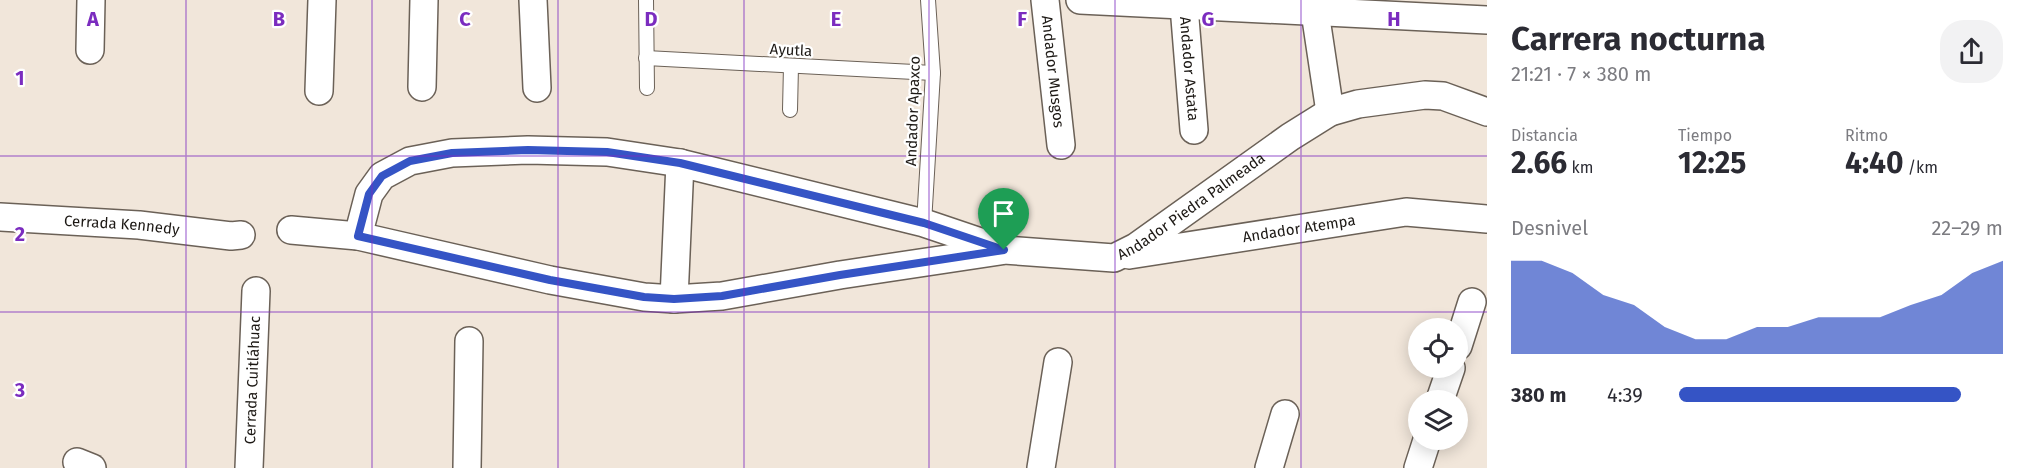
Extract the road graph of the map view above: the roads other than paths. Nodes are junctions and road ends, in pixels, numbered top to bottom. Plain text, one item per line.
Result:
1 (91, 0) edge
2 (322, 0) edge
3 (424, 0) edge
4 (533, 0) edge
5 (646, 0) edge
6 (928, 0) edge
7 (1045, 0) edge
8 (1080, 0) edge
9 (1121, 1) edge
10 (1184, 6) junction
11 (1358, 7) edge
12 (1315, 12) junction
13 (1487, 20) edge
14 (90, 50) dead end
15 (646, 58) junction
16 (791, 66) junction
17 (933, 73) junction
18 (422, 87) dead end
19 (537, 87) dead end
20 (647, 88) dead end
21 (319, 91) dead end
22 (790, 110) dead end
23 (1330, 112) junction
24 (1487, 112) edge
25 (1194, 130) dead end
26 (1061, 145) dead end
27 (680, 163) junction
28 (0, 217) edge
29 (1487, 219) edge
30 (924, 223) junction
31 (291, 230) dead end
32 (241, 235) dead end
33 (358, 236) junction
34 (1004, 250) junction
35 (1114, 258) junction
36 (256, 291) dead end
37 (674, 299) junction
38 (1472, 302) dead end
39 (1467, 318) edge
40 (469, 341) dead end
41 (1058, 362) dead end
42 (1285, 414) dead end
43 (1424, 450) edge
44 (249, 468) edge
45 (467, 468) edge
46 (1041, 468) edge
47 (1269, 468) edge
48 (1418, 468) edge

1 - 14 street
2 - 21 street
3 - 18 street
4 - 19 street
5 - 15 lane
6 - 17 lane, Andador Apaxco
7 - 26 street, Andador Musgos
8 - 9 street
9 - 10 street
10 - 12 street
10 - 25 street, Andador Astata
11 - 12 street
11 - 13 street
12 - 23 street
15 - 16 lane, Ayutla
15 - 20 lane
16 - 17 lane, Ayutla
16 - 22 lane
17 - 30 lane, Andador Apaxco
23 - 24 street, Andador Piedra Palmeada
23 - 35 street, Andador Piedra Palmeada
27 - 30 street, Andador Piedra Palmeada
27 - 33 street, Andador Piedra Palmeada
27 - 37 street
28 - 32 street, Cerrada Kennedy
29 - 35 street, Andador Atempa
30 - 34 street, Andador Piedra Palmeada
31 - 33 street
33 - 37 street
34 - 35 street, Andador Piedra Palmeada
34 - 37 street
36 - 44 street, Cerrada Cuitláhuac
38 - 39 street
40 - 45 street
41 - 46 street
42 - 47 street
43 - 48 street

